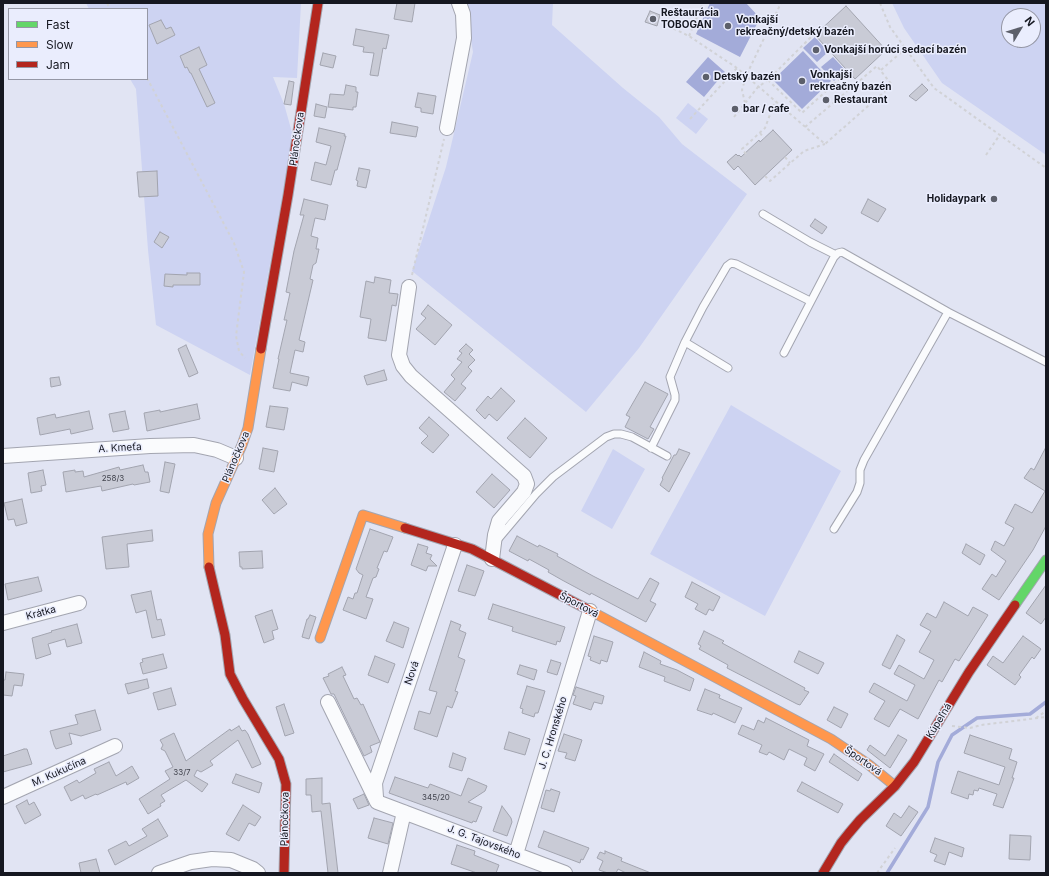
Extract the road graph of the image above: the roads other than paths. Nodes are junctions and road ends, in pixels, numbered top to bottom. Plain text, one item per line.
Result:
1 (318, 3) edge
2 (459, 3) edge
3 (447, 128) road end
4 (762, 214) dead end
5 (836, 255) junction
6 (409, 286) road end
7 (810, 301) junction
8 (948, 312) junction
9 (685, 342) junction
10 (784, 352) dead end
11 (1046, 362) edge
12 (728, 368) dead end
13 (651, 448) junction
14 (3, 456) edge
15 (667, 456) dead end
16 (236, 458) junction
17 (834, 529) dead end
18 (494, 543) junction
19 (455, 545) junction
20 (492, 559) junction
21 (1046, 560) edge
22 (79, 603) dead end
23 (590, 611) junction
24 (3, 623) edge
25 (320, 638) dead end
26 (328, 702) dead end
27 (115, 746) dead end
28 (895, 786) junction
29 (3, 797) edge
30 (377, 802) junction
31 (404, 812) junction
32 (516, 854) junction
33 (159, 873) edge
34 (258, 873) edge
35 (284, 873) edge
36 (390, 873) edge
37 (565, 873) edge
38 (823, 873) edge

1 - 16 street, Plánočkova
2 - 3 street
4 - 5 lane
5 - 7 lane
5 - 8 lane
6 - 18 street
7 - 9 lane
7 - 10 lane
8 - 11 lane
8 - 17 lane
9 - 12 lane
9 - 13 lane
13 - 15 lane
13 - 18 lane
14 - 16 street, A. Kmeťa
16 - 35 street, Plánočkova
18 - 20 street
19 - 20 street, Športová
19 - 25 street, Športová
19 - 30 street, Nová
20 - 23 street, Športová
21 - 28 street, Kúpeľná
22 - 24 street, Krátka
23 - 28 street, Športová
23 - 32 street, J. C. Hronského
26 - 30 street
27 - 29 street, M. Kukučína
28 - 38 street, Kúpeľná
30 - 31 street, J. G. Tajovského
31 - 32 street, J. G. Tajovského
31 - 36 street
32 - 37 street, J. G. Tajovského
33 - 34 street

